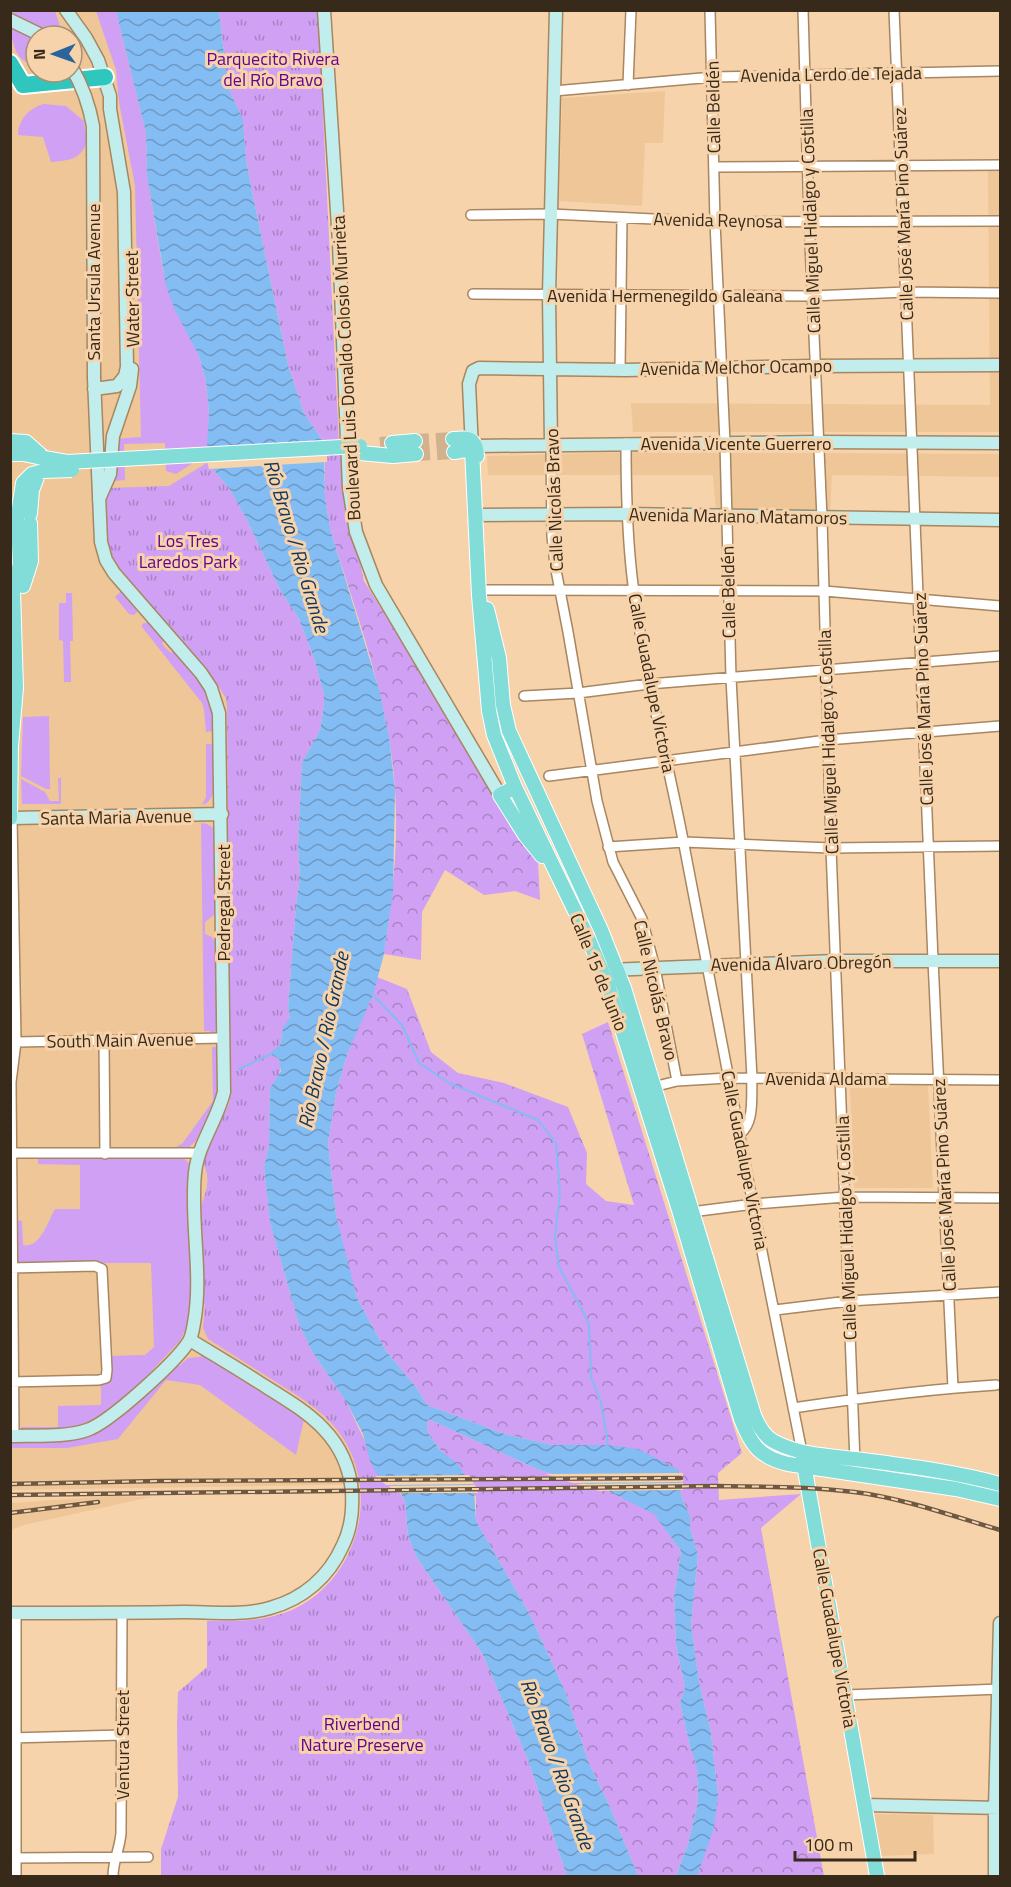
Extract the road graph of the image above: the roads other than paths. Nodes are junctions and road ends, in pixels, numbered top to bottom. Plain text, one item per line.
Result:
1 (66, 10) edge
2 (324, 10) edge
3 (556, 10) edge
4 (631, 10) edge
5 (710, 10) edge
6 (803, 10) edge
7 (894, 10) edge
8 (10, 20) edge
9 (24, 27) edge
10 (10, 63) edge
11 (1000, 71) edge
12 (897, 73) junction
13 (804, 75) junction
14 (105, 77) junction
15 (713, 77) junction
16 (81, 84) edge
17 (628, 85) junction
18 (554, 91) junction
19 (110, 96) junction
20 (807, 165) junction
21 (1000, 165) edge
22 (901, 166) junction
23 (714, 167) junction
24 (551, 214) junction
25 (471, 215) dead end
26 (622, 218) junction
27 (809, 220) junction
28 (1000, 221) edge
29 (715, 222) junction
30 (903, 222) junction
31 (906, 292) junction
32 (1000, 293) edge
33 (473, 294) dead end
34 (549, 295) junction
35 (621, 295) junction
36 (718, 296) junction
37 (812, 296) junction
38 (909, 364) junction
39 (1000, 365) edge
40 (815, 366) junction
41 (721, 367) junction
42 (550, 368) junction
43 (620, 370) junction
44 (473, 371) joint
45 (94, 383) junction
46 (10, 441) edge
47 (818, 442) junction
48 (626, 443) junction
49 (725, 443) junction
50 (912, 443) junction
51 (1000, 443) edge
52 (551, 444) junction
53 (453, 445) tunnel mouth
54 (473, 445) junction
55 (10, 448) edge
56 (360, 450) junction
57 (10, 454) edge
58 (10, 461) edge
59 (42, 467) junction
60 (101, 481) junction
61 (98, 500) joint
62 (626, 514) junction
63 (478, 515) junction
64 (552, 515) junction
65 (727, 516) junction
66 (822, 518) junction
67 (915, 519) junction
68 (1000, 520) edge
69 (559, 590) junction
70 (824, 591) junction
71 (634, 592) junction
72 (728, 592) junction
73 (482, 593) junction
74 (919, 599) junction
75 (1000, 606) edge
76 (1000, 656) edge
77 (921, 663) junction
78 (825, 670) junction
79 (731, 678) junction
80 (649, 684) junction
81 (578, 693) junction
82 (524, 696) dead end
83 (1000, 726) edge
84 (924, 731) junction
85 (828, 740) junction
86 (735, 751) junction
87 (667, 760) junction
88 (591, 770) junction
89 (549, 776) dead end
90 (515, 788) junction
91 (500, 795) junction
92 (222, 814) junction
93 (11, 818) edge
94 (684, 842) junction
95 (741, 846) junction
96 (1000, 846) edge
97 (608, 847) junction
98 (928, 847) junction
99 (831, 848) junction
100 (555, 871) junction
101 (590, 906) junction
102 (933, 960) junction
103 (836, 961) junction
104 (1000, 961) edge
105 (745, 963) junction
106 (706, 965) junction
107 (655, 968) junction
108 (610, 969) junction
109 (224, 1038) junction
110 (104, 1041) junction
111 (16, 1042) junction
112 (728, 1078) junction
113 (752, 1078) junction
114 (840, 1078) junction
115 (938, 1078) junction
116 (1000, 1080) edge
117 (677, 1081) junction
118 (653, 1087) junction
119 (740, 1134) junction
120 (11, 1153) edge
121 (199, 1153) junction
122 (105, 1154) junction
123 (845, 1197) junction
124 (944, 1197) junction
125 (1000, 1198) edge
126 (754, 1204) junction
127 (691, 1212) junction
128 (11, 1268) edge
129 (707, 1284) junction
130 (1000, 1292) edge
131 (949, 1296) junction
132 (849, 1301) junction
133 (775, 1310) junction
134 (190, 1340) junction
135 (12, 1382) edge
136 (996, 1385) dead end
137 (953, 1388) junction
138 (853, 1399) junction
139 (793, 1408) junction
140 (12, 1436) edge
141 (802, 1452) junction
142 (855, 1459) junction
143 (805, 1468) junction
144 (856, 1474) junction
145 (1000, 1484) edge
146 (1000, 1499) edge
147 (13, 1613) edge
148 (122, 1613) junction
149 (1000, 1623) edge
150 (999, 1689) edge
151 (846, 1695) junction
152 (122, 1735) junction
153 (13, 1738) edge
154 (865, 1805) junction
155 (998, 1808) edge
156 (118, 1857) junction
157 (148, 1857) dead end
158 (13, 1858) edge
159 (16, 1876) edge
160 (113, 1876) edge
161 (877, 1876) edge
162 (995, 1876) edge

1 - 14 main road, Water Street
2 - 91 main road, Boulevard Luis Donaldo Colosio Murrieta
3 - 18 main road, Calle Nicolás Bravo
4 - 17 street
5 - 15 street, Calle Beldén
6 - 13 street, Calle Miguel Hidalgo y Costilla
7 - 12 street, Calle José María Pino Suárez
8 - 9 main road
10 - 14 highway
11 - 12 street, Avenida Lerdo de Tejada
12 - 13 street, Avenida Lerdo de Tejada
12 - 22 street, Calle José María Pino Suárez
13 - 15 street, Avenida Lerdo de Tejada
13 - 20 street, Calle Miguel Hidalgo y Costilla
14 - 19 main road, Water Street
15 - 17 street, Avenida Lerdo de Tejada
15 - 23 street, Calle Beldén
16 - 45 main road, Santa Ursula Avenue, bridge
17 - 18 street, Avenida Lerdo de Tejada
18 - 24 main road, Calle Nicolás Bravo
19 - 45 main road, Water Street
19 - 60 main road, Water Street
20 - 22 street
20 - 23 street
20 - 27 street, Calle Miguel Hidalgo y Costilla
21 - 22 street
22 - 30 street, Calle José María Pino Suárez
23 - 29 street, Calle Beldén
24 - 25 street, Avenida Reynosa
24 - 26 street, Avenida Reynosa
24 - 34 main road, Calle Nicolás Bravo
26 - 29 street, Avenida Reynosa
26 - 35 street
27 - 29 street, Avenida Reynosa
27 - 30 street, Avenida Reynosa
27 - 37 street, Calle Miguel Hidalgo y Costilla
28 - 30 street, Avenida Reynosa
29 - 36 street, Calle Beldén
30 - 31 street, Calle José María Pino Suárez
31 - 32 street, Avenida Hermenegildo Galeana
31 - 37 street, Avenida Hermenegildo Galeana
31 - 38 street, Calle José María Pino Suárez
33 - 34 street, Avenida Hermenegildo Galeana
34 - 35 street, Avenida Hermenegildo Galeana
34 - 42 main road, Calle Nicolás Bravo
35 - 36 street, Avenida Hermenegildo Galeana
35 - 43 street
36 - 37 street, Avenida Hermenegildo Galeana
36 - 41 street, Calle Beldén
37 - 40 street, Calle Miguel Hidalgo y Costilla
38 - 39 main road, Avenida Melchor Ocampo
38 - 40 main road, Avenida Melchor Ocampo
38 - 50 street, Calle José María Pino Suárez
40 - 41 main road, Avenida Melchor Ocampo
40 - 47 street, Calle Miguel Hidalgo y Costilla
41 - 43 main road, Avenida Melchor Ocampo
41 - 49 street, Calle Beldén
42 - 43 main road, Avenida Melchor Ocampo
42 - 44 main road, Avenida Melchor Ocampo
42 - 52 main road, Calle Nicolás Bravo
44 - 54 main road, Calle 15 de Junio
45 - 60 main road, Santa Ursula Avenue
46 - 59 main road
47 - 49 main road, Avenida Vicente Guerrero
47 - 50 main road, Avenida Vicente Guerrero
47 - 66 street, Calle Miguel Hidalgo y Costilla
48 - 49 main road, Avenida Vicente Guerrero
48 - 52 main road, Avenida Vicente Guerrero
48 - 62 street, Calle Guadalupe Victoria
49 - 65 street, Calle Beldén
50 - 51 main road, Avenida Vicente Guerrero
50 - 67 street, Calle José María Pino Suárez
52 - 54 main road, Avenida Vicente Guerrero
52 - 64 street, Calle Nicolás Bravo
53 - 54 main road
54 - 63 main road, Calle 15 de Junio
55 - 59 main road
56 - 56 main road
56 - 59 main road, bridge
57 - 59 main road
58 - 59 main road
59 - 93 main road
60 - 61 main road, Santa Ursula Avenue
61 - 92 main road, Pedregal Street
62 - 64 main road, Avenida Mariano Matamoros
62 - 65 main road, Avenida Mariano Matamoros
62 - 71 street, Calle Guadalupe Victoria
63 - 64 main road, Avenida Mariano Matamoros
63 - 73 main road, Calle 15 de Junio
64 - 69 street, Calle Nicolás Bravo
65 - 66 main road, Avenida Mariano Matamoros
65 - 72 street, Calle Beldén
66 - 67 main road, Avenida Mariano Matamoros
66 - 70 street, Calle Miguel Hidalgo y Costilla
67 - 68 main road, Avenida Mariano Matamoros
67 - 74 street, Calle José María Pino Suárez
69 - 71 street
69 - 73 street
69 - 81 street, Calle Nicolás Bravo
70 - 72 street
70 - 74 street
70 - 78 street, Calle Miguel Hidalgo y Costilla
71 - 72 street
71 - 80 street, Calle Guadalupe Victoria
72 - 79 street, Calle Beldén
73 - 90 main road, Calle 15 de Junio
73 - 101 main road, Calle 15 de Junio
74 - 75 street
74 - 77 street, Calle José María Pino Suárez
76 - 77 street
77 - 78 street
77 - 84 street, Calle José María Pino Suárez
78 - 79 street
78 - 85 street, Calle Miguel Hidalgo y Costilla
79 - 80 street
79 - 86 street, Calle Beldén
80 - 81 street
80 - 87 street, Calle Guadalupe Victoria
81 - 82 street
81 - 88 street, Calle Nicolás Bravo
83 - 84 street
84 - 85 street
84 - 98 street, Calle José María Pino Suárez
85 - 86 street
85 - 99 street, Calle Miguel Hidalgo y Costilla
86 - 87 street
86 - 95 street, Calle Beldén
87 - 88 street
87 - 94 street, Calle Guadalupe Victoria
88 - 89 street
88 - 97 street, Calle Nicolás Bravo
90 - 91 main road
90 - 100 main road, Calle 15 de Junio
91 - 100 main road
92 - 93 main road, Santa Maria Avenue
92 - 109 main road, Pedregal Street
93 - 111 street
94 - 95 street
94 - 97 street
94 - 106 street, Calle Guadalupe Victoria
95 - 99 street
95 - 105 street, Calle Beldén
96 - 98 street
97 - 107 street, Calle Nicolás Bravo
98 - 99 street
98 - 102 street, Calle José María Pino Suárez
99 - 103 street, Calle Miguel Hidalgo y Costilla
100 - 101 main road
100 - 108 main road, Calle 15 de Junio
101 - 108 main road, Calle 15 de Junio
102 - 103 main road, Avenida Álvaro Obregón
102 - 104 main road, Avenida Álvaro Obregón
102 - 115 street, Calle José María Pino Suárez
103 - 105 main road, Avenida Álvaro Obregón
103 - 114 street, Calle Miguel Hidalgo y Costilla
105 - 106 main road, Avenida Álvaro Obregón
105 - 113 street, Calle Beldén
106 - 107 main road, Avenida Álvaro Obregón
106 - 112 street, Calle Guadalupe Victoria
107 - 108 main road, Avenida Álvaro Obregón
107 - 117 street, Calle Nicolás Bravo
108 - 118 main road, Calle 15 de Junio
108 - 129 main road, Calle 15 de Junio
109 - 110 street, South Main Avenue
109 - 121 main road, Pedregal Street
110 - 111 street, South Main Avenue
110 - 122 street
111 - 120 street
112 - 113 street, Avenida Aldama
112 - 117 street, Avenida Aldama
112 - 119 street, Calle Guadalupe Victoria
113 - 114 street, Avenida Aldama
113 - 119 street, Calle Beldén
114 - 115 street, Avenida Aldama
114 - 123 street, Calle Miguel Hidalgo y Costilla
115 - 116 street, Avenida Aldama
115 - 124 street, Calle José María Pino Suárez
117 - 118 street, Avenida Aldama
118 - 127 main road, Calle 15 de Junio
119 - 126 street, Calle Guadalupe Victoria
120 - 122 street
120 - 128 street
121 - 122 street
121 - 134 main road, Pedregal Street
123 - 124 street
123 - 126 street
123 - 132 street, Calle Miguel Hidalgo y Costilla
124 - 125 street
124 - 131 street, Calle José María Pino Suárez
126 - 127 street
126 - 133 street, Calle Guadalupe Victoria
127 - 129 main road, Calle 15 de Junio
128 - 135 street
128 - 135 street
129 - 141 main road, Calle 15 de Junio
129 - 143 main road, Calle 15 de Junio
130 - 131 street
131 - 132 street
131 - 137 street, Calle José María Pino Suárez
132 - 133 street
132 - 138 street, Calle Miguel Hidalgo y Costilla
133 - 139 street, Calle Guadalupe Victoria
134 - 140 main road
134 - 148 main road
135 - 140 street
136 - 137 street
137 - 138 street
138 - 139 street
138 - 142 street, Calle Miguel Hidalgo y Costilla
139 - 141 street, Calle Guadalupe Victoria
141 - 142 main road, Calle 15 de Junio
141 - 143 main road, Calle Guadalupe Victoria
142 - 144 street, Calle Miguel Hidalgo y Costilla
142 - 145 main road, Calle 15 de Junio
143 - 144 main road, Calle 15 de Junio
143 - 151 main road, Calle Guadalupe Victoria
144 - 146 main road, Calle 15 de Junio
147 - 148 main road
147 - 153 street
148 - 152 street, Ventura Street
149 - 150 main road
150 - 151 street
150 - 155 main road
151 - 154 main road, Calle Guadalupe Victoria
152 - 153 street
152 - 156 street, Ventura Street
153 - 158 street
154 - 155 main road
154 - 161 main road, Calle Guadalupe Victoria
155 - 162 main road
156 - 157 street
156 - 158 street
156 - 160 street, Ventura Street
158 - 159 street

